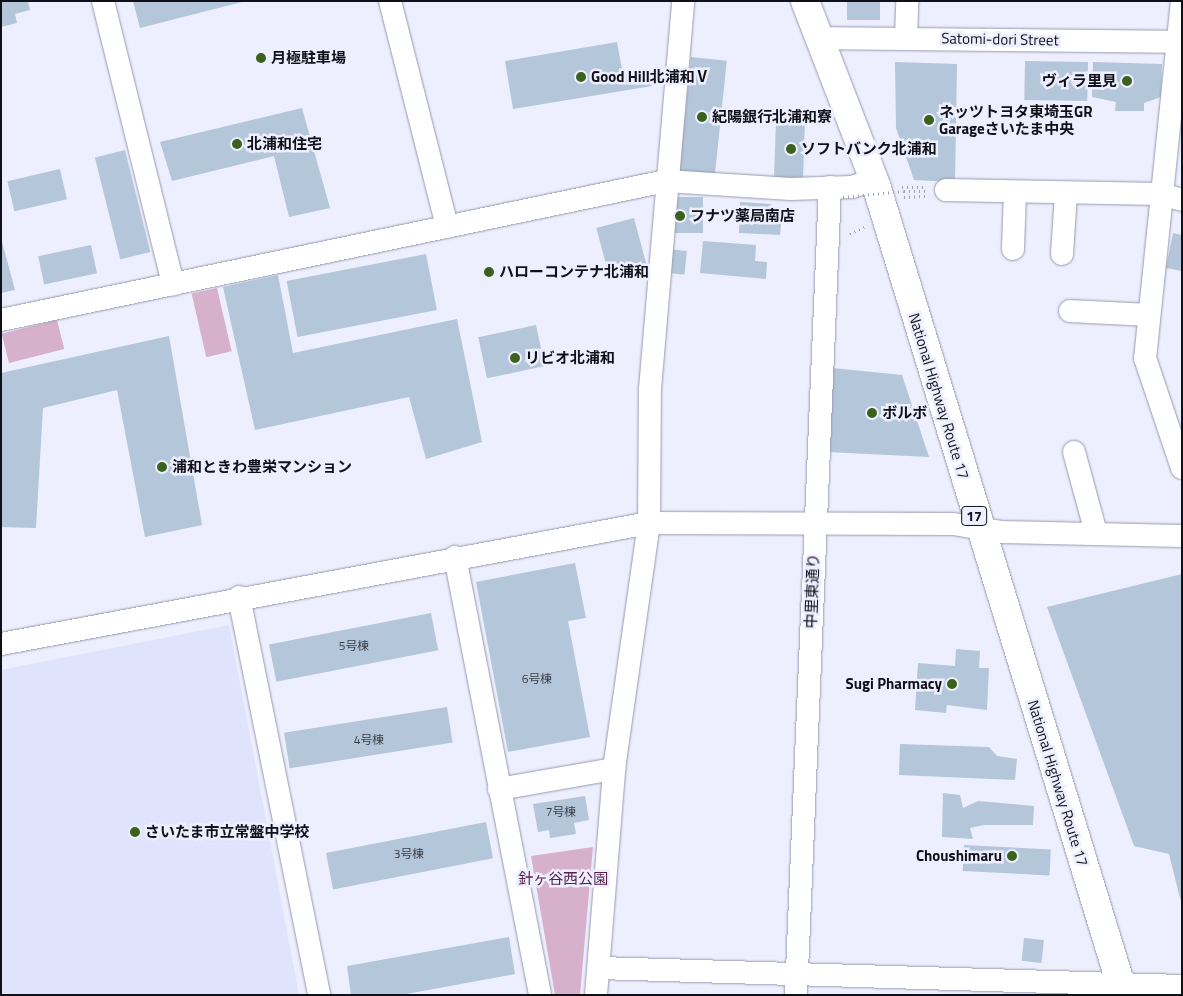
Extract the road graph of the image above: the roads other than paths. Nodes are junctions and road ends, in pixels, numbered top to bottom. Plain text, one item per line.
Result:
1 (103, 1) edge
2 (390, 1) edge
3 (683, 1) edge
4 (805, 1) edge
5 (907, 1) edge
6 (1182, 1) edge
7 (821, 38) junction
8 (906, 38) junction
9 (1180, 42) edge
10 (666, 181) junction
11 (883, 184) junction
12 (946, 190) road end
13 (836, 192) junction
14 (1016, 192) junction
15 (1066, 193) junction
16 (1160, 194) junction
17 (1182, 200) edge
18 (447, 227) junction
19 (1013, 249) dead end
20 (1062, 254) dead end
21 (173, 284) junction
22 (1070, 311) dead end
23 (1149, 315) junction
24 (1, 320) edge
25 (1074, 452) dead end
26 (1182, 468) edge
27 (815, 521) junction
28 (649, 523) junction
29 (977, 525) junction
30 (1096, 534) junction
31 (1182, 536) edge
32 (455, 557) junction
33 (239, 597) junction
34 (1, 644) edge
35 (614, 769) junction
36 (499, 789) junction
37 (599, 968) junction
38 (796, 985) edge
39 (1182, 986) edge
40 (1044, 988) edge
41 (1123, 989) edge
42 (318, 995) edge
43 (540, 995) edge
44 (596, 995) edge

1 - 21 street
2 - 18 street
3 - 10 street
4 - 7 highway, National Highway Route 17 / 17
5 - 8 street
6 - 9 street
7 - 8 street, Satomi-dori Street
7 - 11 highway, National Highway Route 17 / 17
8 - 9 street, Satomi-dori Street
9 - 16 street
10 - 13 street
10 - 18 street
10 - 28 street
11 - 13 street
11 - 29 highway, National Highway Route 17 / 17
12 - 14 street
13 - 27 street, 中里東通り
14 - 15 street
14 - 19 street
15 - 16 street
15 - 20 street
16 - 17 street
16 - 23 street
18 - 21 street
21 - 24 street
22 - 23 street
23 - 26 street
25 - 30 street
27 - 28 street
27 - 29 street
27 - 38 street, 中里東通り
28 - 32 street
28 - 35 street
29 - 30 street
29 - 41 highway, National Highway Route 17 / 17
30 - 31 street
32 - 33 street
32 - 36 street
33 - 34 street
33 - 42 street
35 - 36 street
35 - 37 street
36 - 43 street
37 - 38 street
37 - 44 street
38 - 40 street
39 - 41 street
40 - 41 street

